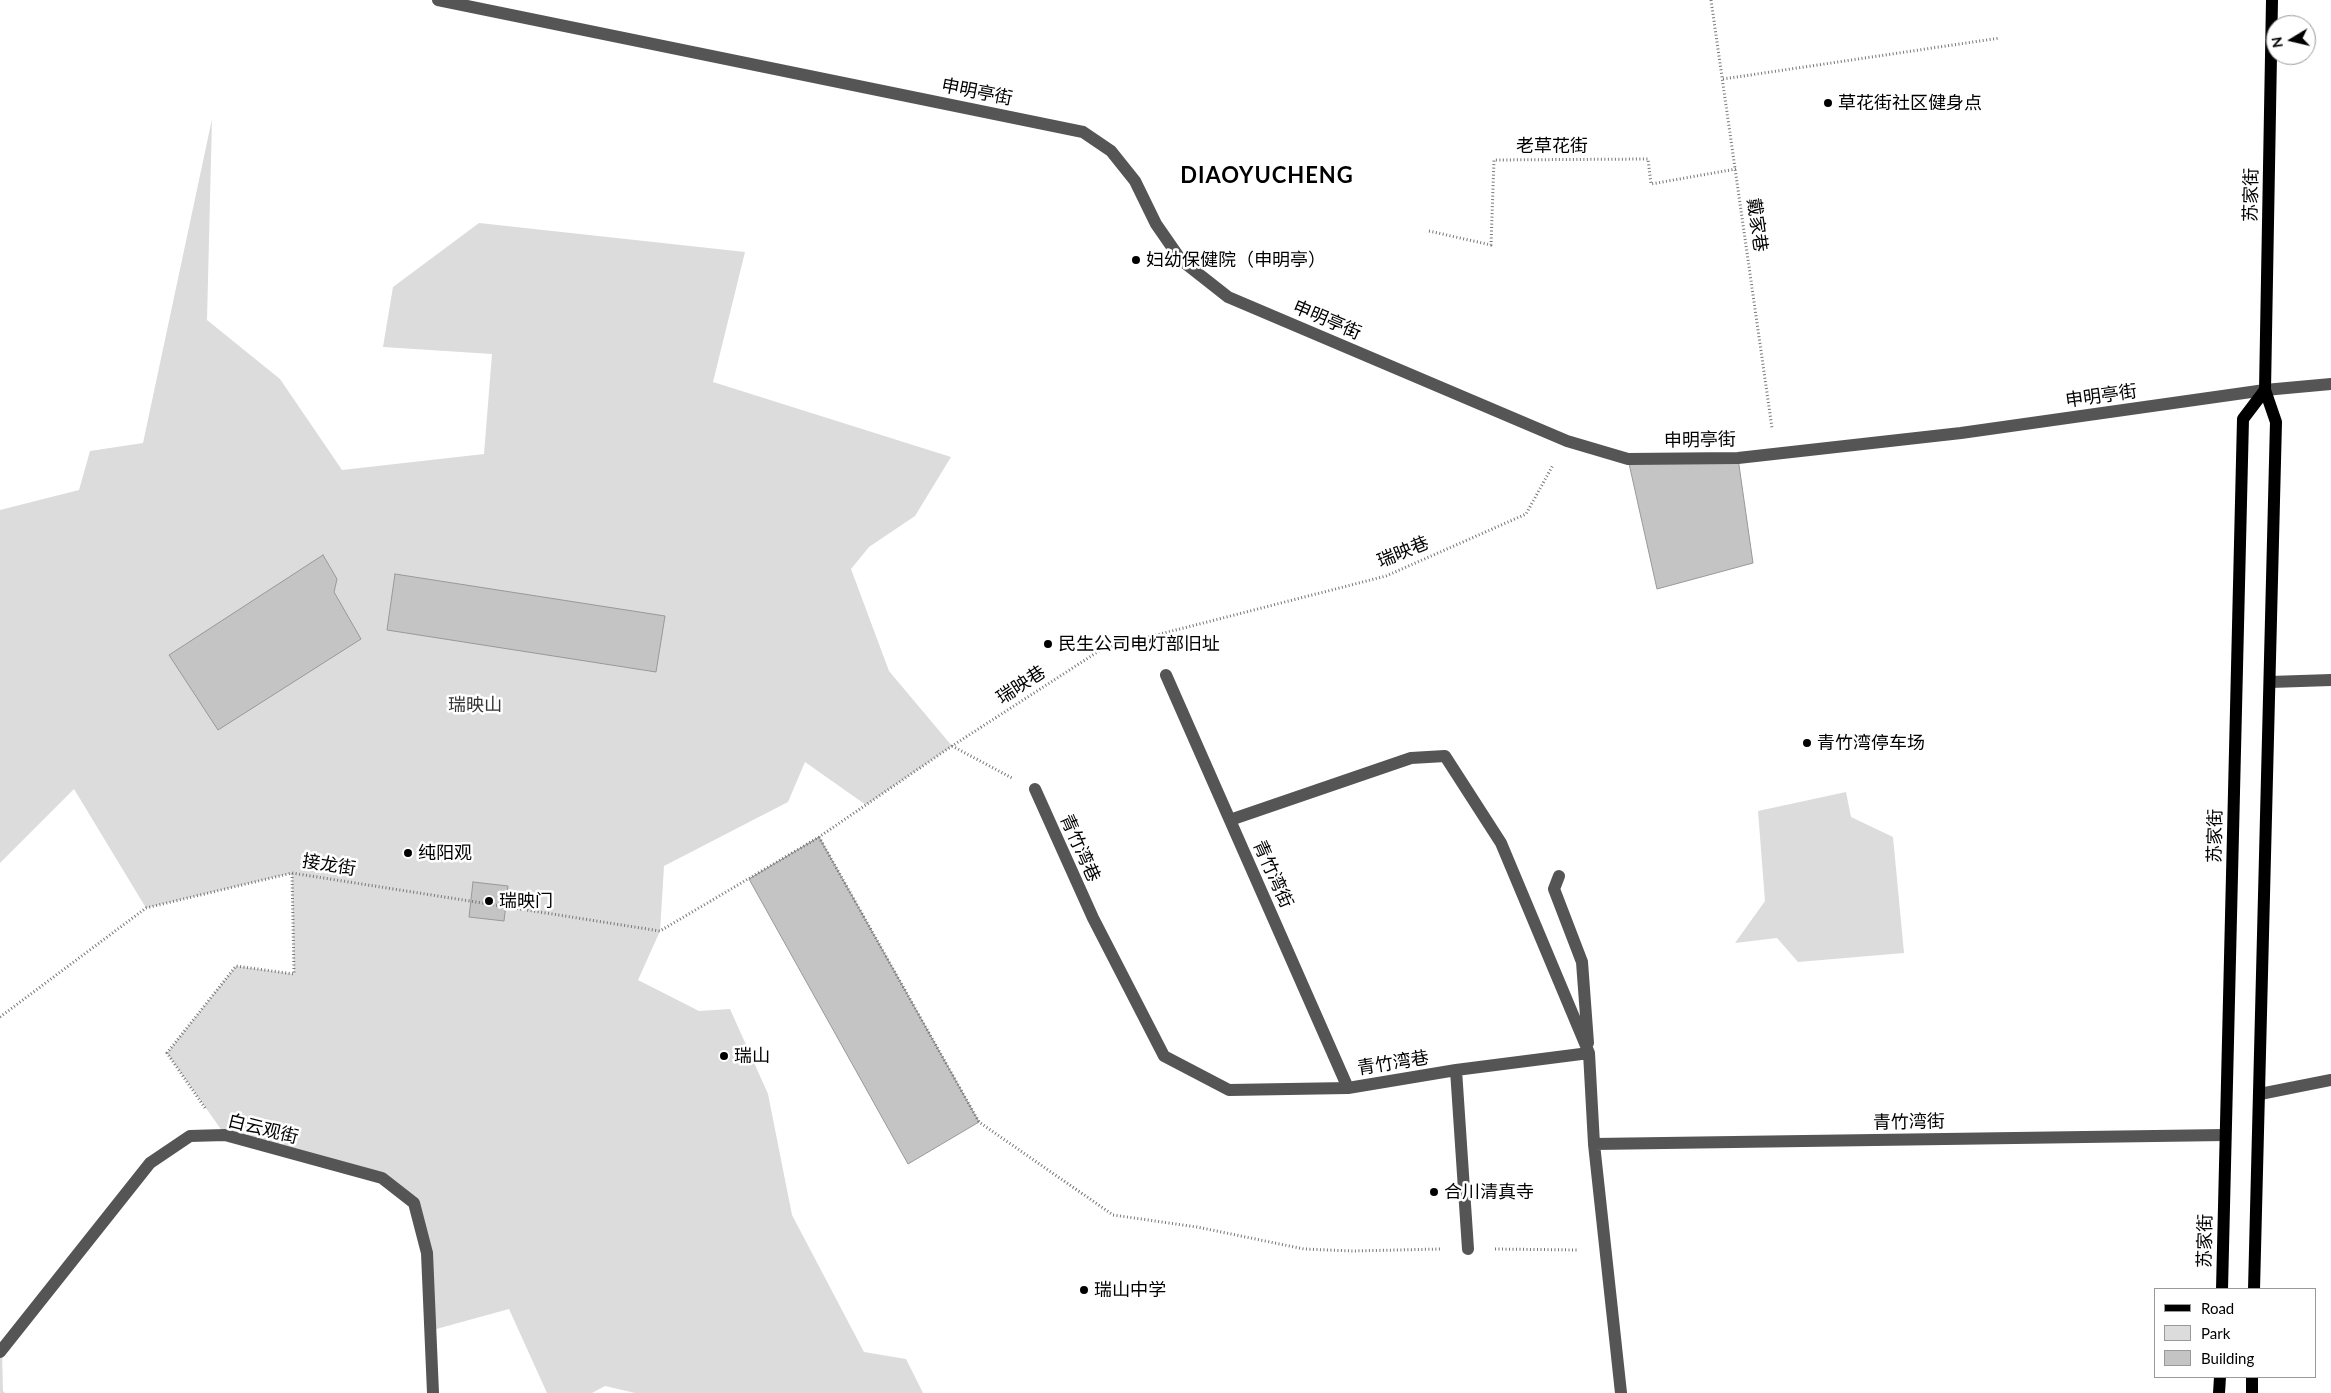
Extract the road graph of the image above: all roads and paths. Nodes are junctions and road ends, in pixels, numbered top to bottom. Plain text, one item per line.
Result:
1 (1711, 0) edge
2 (2272, 0) edge
3 (443, 1) edge
4 (2000, 38) dead end
5 (1723, 79) junction
6 (1736, 169) junction
7 (1429, 231) dead end
8 (2331, 384) edge
9 (2265, 390) junction
10 (1567, 441) junction
11 (1776, 454) junction
12 (1166, 675) dead end
13 (2331, 680) edge
14 (2270, 682) junction
15 (952, 746) junction
16 (1035, 789) joint
17 (1230, 820) junction
18 (819, 837) junction
19 (292, 873) junction
20 (1559, 876) dead end
21 (660, 931) joint
22 (0, 1017) edge
23 (1589, 1053) junction
24 (1456, 1070) junction
25 (2331, 1080) edge
26 (1348, 1088) junction
27 (2260, 1094) junction
28 (225, 1134) junction
29 (2225, 1134) junction
30 (1594, 1144) junction
31 (1468, 1249) dead end
32 (1352, 1251) dead end
33 (2222, 1288) edge
34 (2254, 1288) edge
35 (0, 1352) edge
36 (2220, 1378) edge
37 (2252, 1378) edge
38 (433, 1393) edge
39 (1622, 1393) edge
40 (2219, 1393) edge
41 (2252, 1393) edge

1 - 5 path, 戴家巷
2 - 9 main road, 苏家街
3 - 10 street, 申明亭街
4 - 5 path
5 - 6 path, 戴家巷
6 - 7 path, 老草花街
6 - 11 path, 戴家巷
8 - 9 street, 申明亭街
9 - 11 street, 申明亭街
9 - 14 main road, 苏家街
9 - 29 main road, 苏家街
10 - 11 street, 申明亭街
10 - 15 path, 瑞映巷
12 - 17 street, 青竹湾街
13 - 14 street
14 - 27 main road, 苏家街
15 - 16 path
15 - 18 path, 瑞映巷
16 - 26 street, 青竹湾巷
17 - 23 street
17 - 26 street, 青竹湾街
18 - 21 path, 瑞映巷
18 - 32 path
19 - 21 path, 接龙街
19 - 22 path, 接龙街
19 - 28 path
20 - 23 street
23 - 24 street, 青竹湾巷
23 - 30 street
24 - 26 street, 青竹湾巷
24 - 31 street
25 - 27 street
27 - 34 main road, 苏家街
28 - 35 street, 白云观街
28 - 38 street, 白云观街
29 - 30 street, 青竹湾街
29 - 33 main road, 苏家街
30 - 39 street
36 - 40 main road
37 - 41 main road

